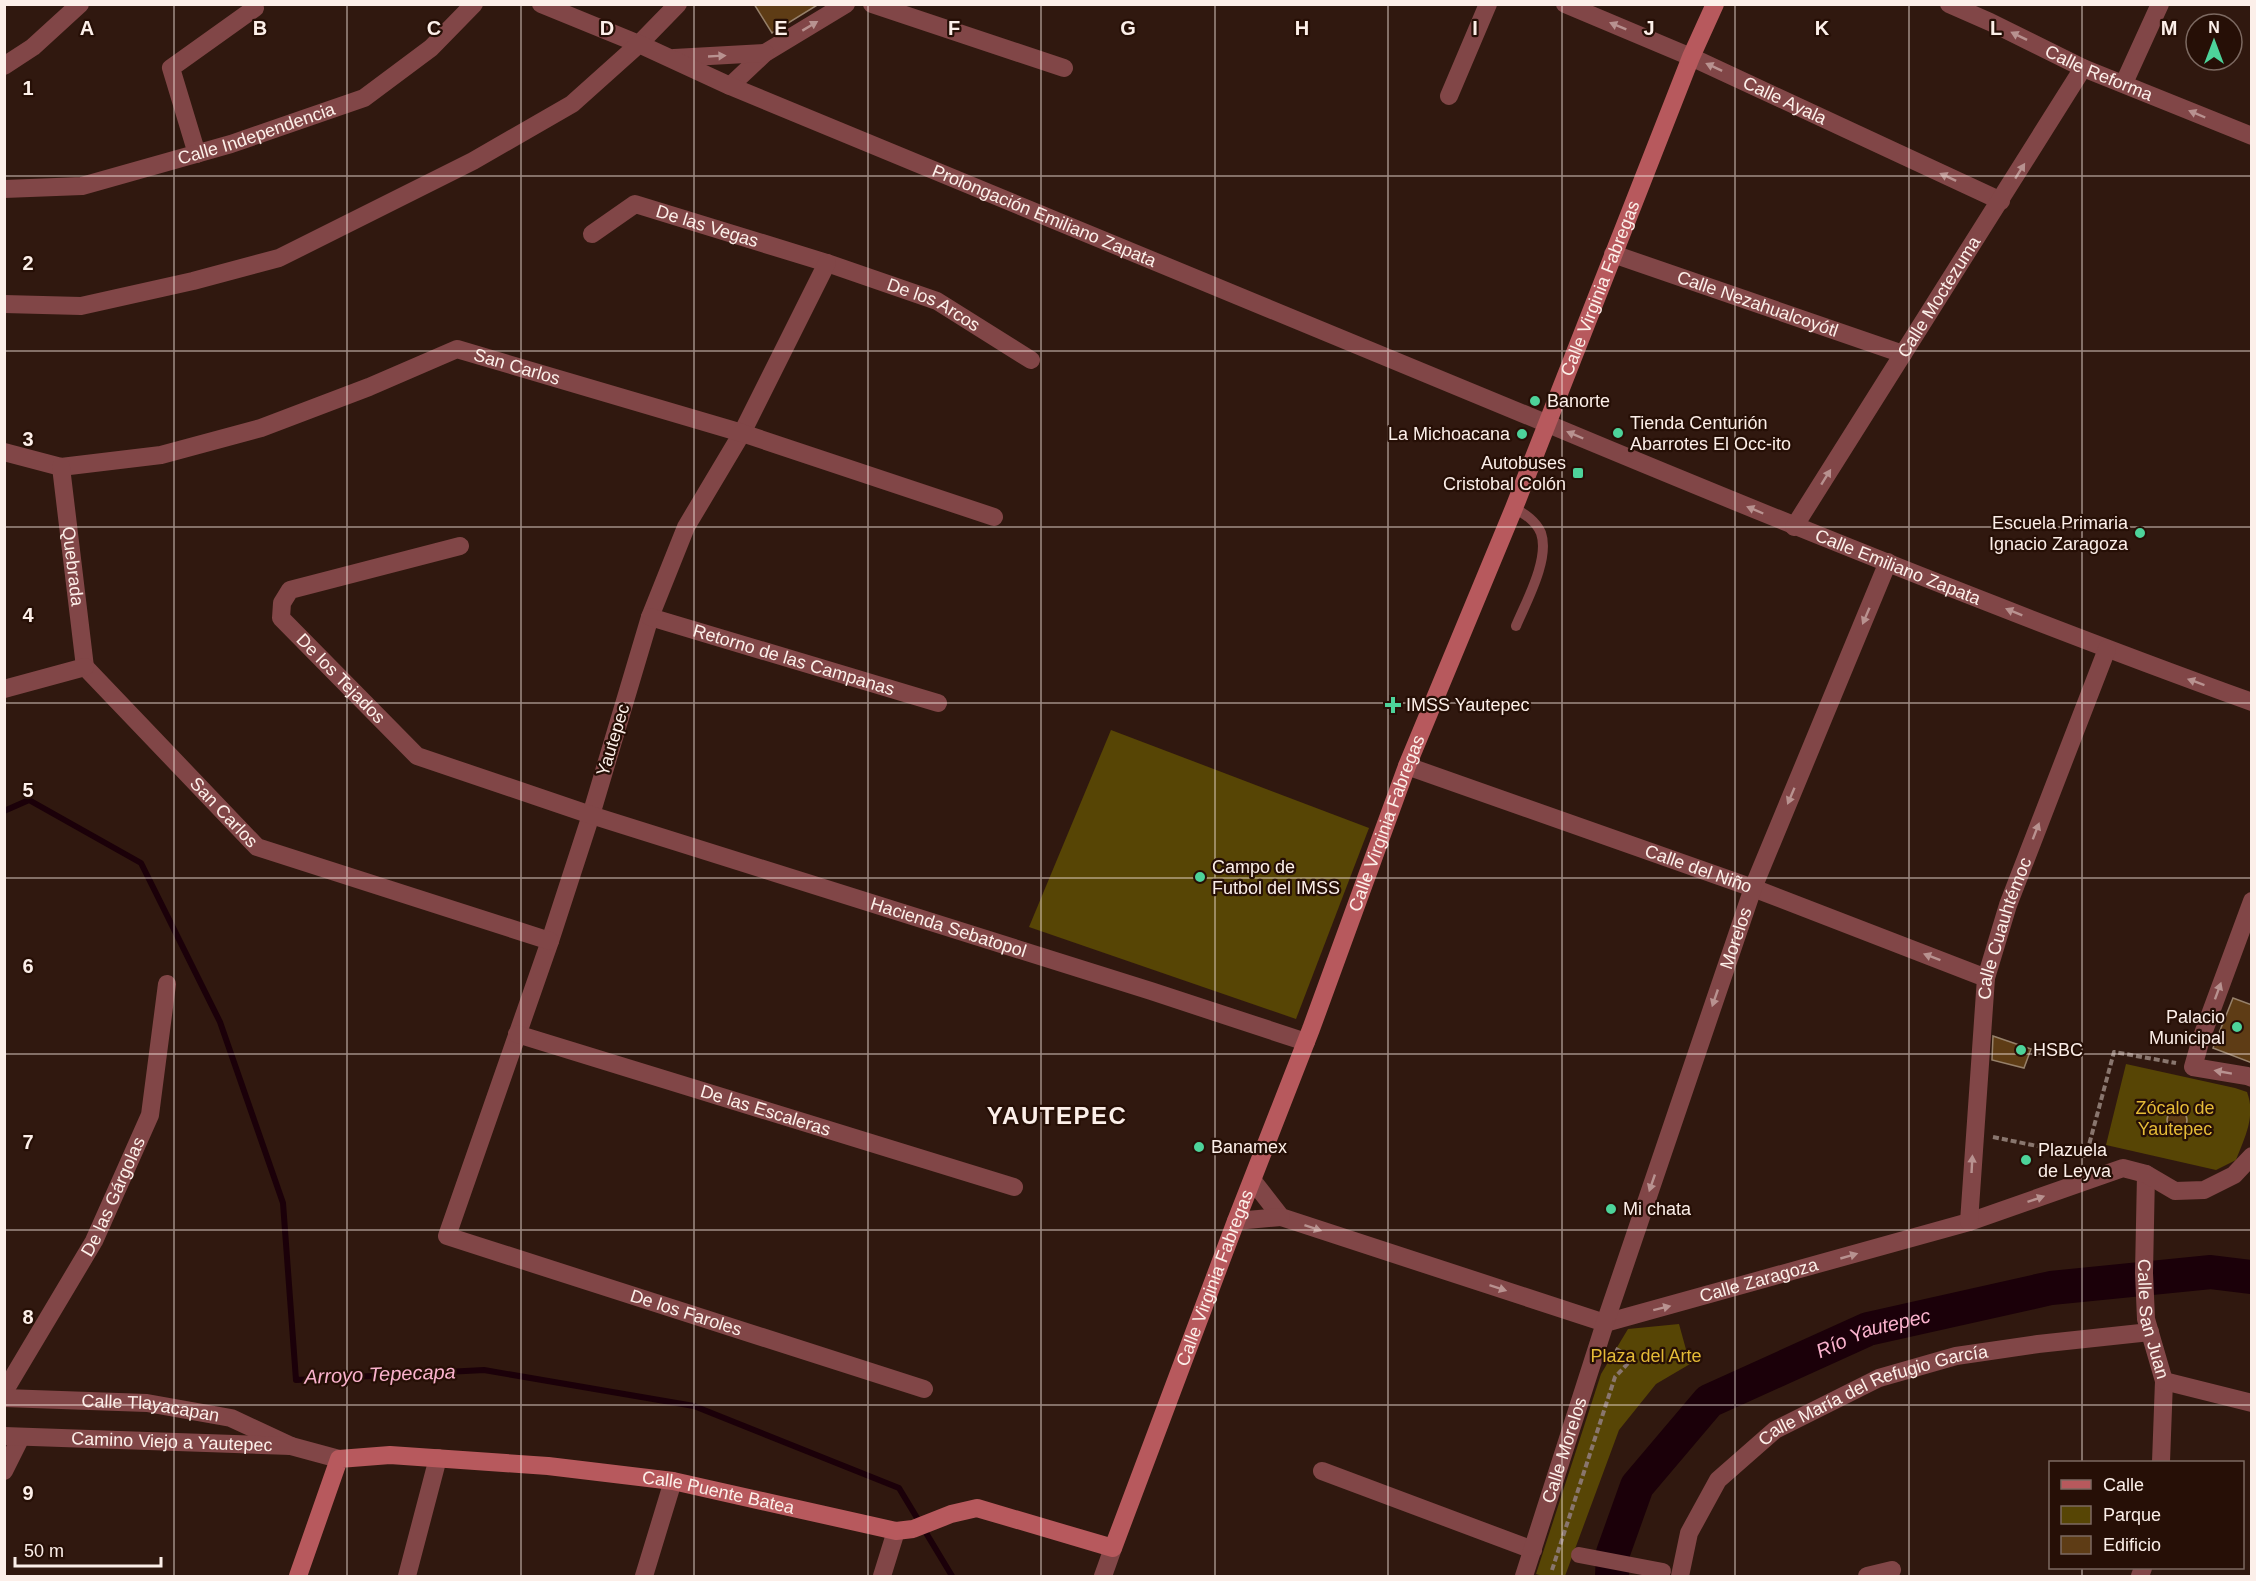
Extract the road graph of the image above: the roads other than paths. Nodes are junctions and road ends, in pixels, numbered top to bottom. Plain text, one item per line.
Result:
1 (80, 4) edge
2 (474, 4) edge
3 (541, 4) edge
4 (678, 4) edge
5 (846, 4) edge
6 (873, 4) edge
7 (1488, 4) edge
8 (1565, 4) edge
9 (1715, 4) edge
10 (1950, 4) edge
11 (2160, 4) edge
12 (255, 8) dead end
13 (1993, 13) edge
14 (639, 44) junction
15 (765, 53) junction
16 (1691, 57) junction
17 (669, 58) junction
18 (4, 66) edge
19 (1064, 68) dead end
20 (2083, 68) junction
21 (2124, 83) junction
22 (730, 86) junction
23 (1449, 96) dead end
24 (2252, 136) edge
25 (197, 154) junction
26 (4, 189) edge
27 (2001, 201) junction
28 (592, 234) dead end
29 (1613, 254) junction
30 (827, 263) junction
31 (4, 304) edge
32 (1903, 354) junction
33 (1031, 360) dead end
34 (1548, 424) junction
35 (742, 433) junction
36 (4, 452) edge
37 (61, 467) junction
38 (1514, 508) junction
39 (994, 517) dead end
40 (1794, 527) junction
41 (460, 546) dead end
42 (1888, 562) junction
43 (650, 617) junction
44 (1516, 626) dead end
45 (2107, 649) junction
46 (85, 667) junction
47 (4, 689) edge
48 (2252, 702) edge
49 (938, 703) dead end
50 (1407, 766) junction
51 (591, 815) junction
52 (1753, 888) junction
53 (2252, 901) edge
54 (550, 941) junction
55 (1986, 978) junction
56 (167, 984) dead end
57 (517, 1034) junction
58 (1306, 1042) junction
59 (2252, 1078) edge
60 (2252, 1156) edge
61 (2146, 1174) junction
62 (1253, 1180) junction
63 (1014, 1187) dead end
64 (1281, 1217) junction
65 (1236, 1221) junction
66 (1969, 1222) junction
67 (447, 1236) joint
68 (2148, 1325) junction
69 (1602, 1332) junction
70 (2164, 1381) junction
71 (924, 1389) dead end
72 (4, 1392) edge
73 (4, 1398) edge
74 (2252, 1403) edge
75 (13, 1436) edge
76 (291, 1446) junction
77 (438, 1458) junction
78 (339, 1459) junction
79 (2161, 1461) edge
80 (4, 1471) edge
81 (1322, 1471) dead end
82 (673, 1481) junction
83 (905, 1530) junction
84 (1113, 1548) junction
85 (1533, 1550) junction
86 (1579, 1555) dead end
87 (1892, 1570) dead end
88 (1671, 1574) edge
89 (298, 1576) edge
90 (407, 1576) edge
91 (644, 1576) edge
92 (882, 1576) edge
93 (1103, 1576) edge
94 (1524, 1576) edge
95 (1867, 1576) edge

1 - 18 street
2 - 25 street, Calle Independencia
3 - 14 street, Prolongación Emiliano Zapata
4 - 14 street
15 -> 5 street
6 - 19 street
7 - 23 street
16 -> 8 street, Calle Ayala
9 - 16 main road, Calle Virginia Fabregas
10 - 13 street, Calle Reforma
11 - 21 street
12 - 25 street
20 -> 13 street, Calle Reforma
14 - 17 street, Prolongación Emiliano Zapata
14 - 31 street
17 -> 15 street
15 - 22 street
27 -> 16 street, Calle Ayala
16 - 29 main road, Calle Virginia Fabregas
17 - 22 street, Prolongación Emiliano Zapata
20 - 21 street, Calle Reforma
27 -> 20 street, Calle Moctezuma
24 -> 21 street, Calle Reforma
22 - 34 street, Prolongación Emiliano Zapata
25 - 26 street, Calle Independencia
27 - 32 street, Calle Moctezuma
28 - 30 street, De las Vegas
29 - 32 street, Calle Nezahualcoyótl
29 - 34 main road, Calle Virginia Fabregas
30 - 33 street, De los Arcos
30 - 35 street, Yautepec
40 -> 32 street, Calle Moctezuma
34 - 38 main road, Calle Virginia Fabregas
40 -> 34 street, Calle Emiliano Zapata
35 - 37 street, San Carlos
35 - 39 street, San Carlos
35 - 43 street, Yautepec
36 - 37 street, San Carlos
37 - 46 street, Quebrada
38 - 44 lane
38 - 50 main road, Calle Virginia Fabregas
40 - 42 street, Calle Emiliano Zapata
41 - 51 street, De los Tejados
45 -> 42 street, Calle Emiliano Zapata
42 -> 52 street, Morelos
43 - 49 street, Retorno de las Campanas
43 - 51 street, Yautepec
48 -> 45 street, Calle Emiliano Zapata
55 -> 45 street, Calle Cuauhtémoc
46 - 47 street
46 - 54 street, San Carlos
50 - 52 street, Calle del Niño
50 - 58 main road, Calle Virginia Fabregas
51 - 54 street, Yautepec
51 - 58 street, Hacienda Sebatopol
55 -> 52 street, Calle del Niño
52 -> 69 street, Morelos
59 -> 53 street
54 - 57 street, Yautepec
66 -> 55 street, Calle Cuauhtémoc
56 - 72 street, De las Gárgolas
57 - 63 street, De las Escaleras
57 - 67 street, Yautepec
58 - 62 main road, Calle Virginia Fabregas
60 - 61 street, Calle Zaragoza
66 -> 61 street, Calle Zaragoza
61 - 68 street, Calle San Juan
62 - 64 street
62 - 65 main road, Calle Virginia Fabregas
64 - 65 street
64 -> 69 street
65 - 84 main road, Calle Virginia Fabregas
69 -> 66 street, Calle Zaragoza
67 - 71 street, De los Faroles
68 - 70 street, Calle San Juan
68 - 88 street, Calle María del Refugio García
69 - 85 street, Calle Morelos
70 - 74 street
70 - 79 street, Calle San Juan
73 - 76 street, Calle Tlayacapan
75 - 76 street, Camino Viejo a Yautepec
75 - 80 street
76 - 78 street, Camino Viejo a Yautepec
77 - 78 main road, Calle Puente Batea
77 - 82 main road, Calle Puente Batea
77 - 90 street
78 - 89 main road
81 - 85 street
82 - 83 main road, Calle Puente Batea
82 - 91 street
83 - 84 main road
83 - 92 street
84 - 93 street
85 - 94 street, Calle Morelos
86 - 88 street
87 - 95 street

